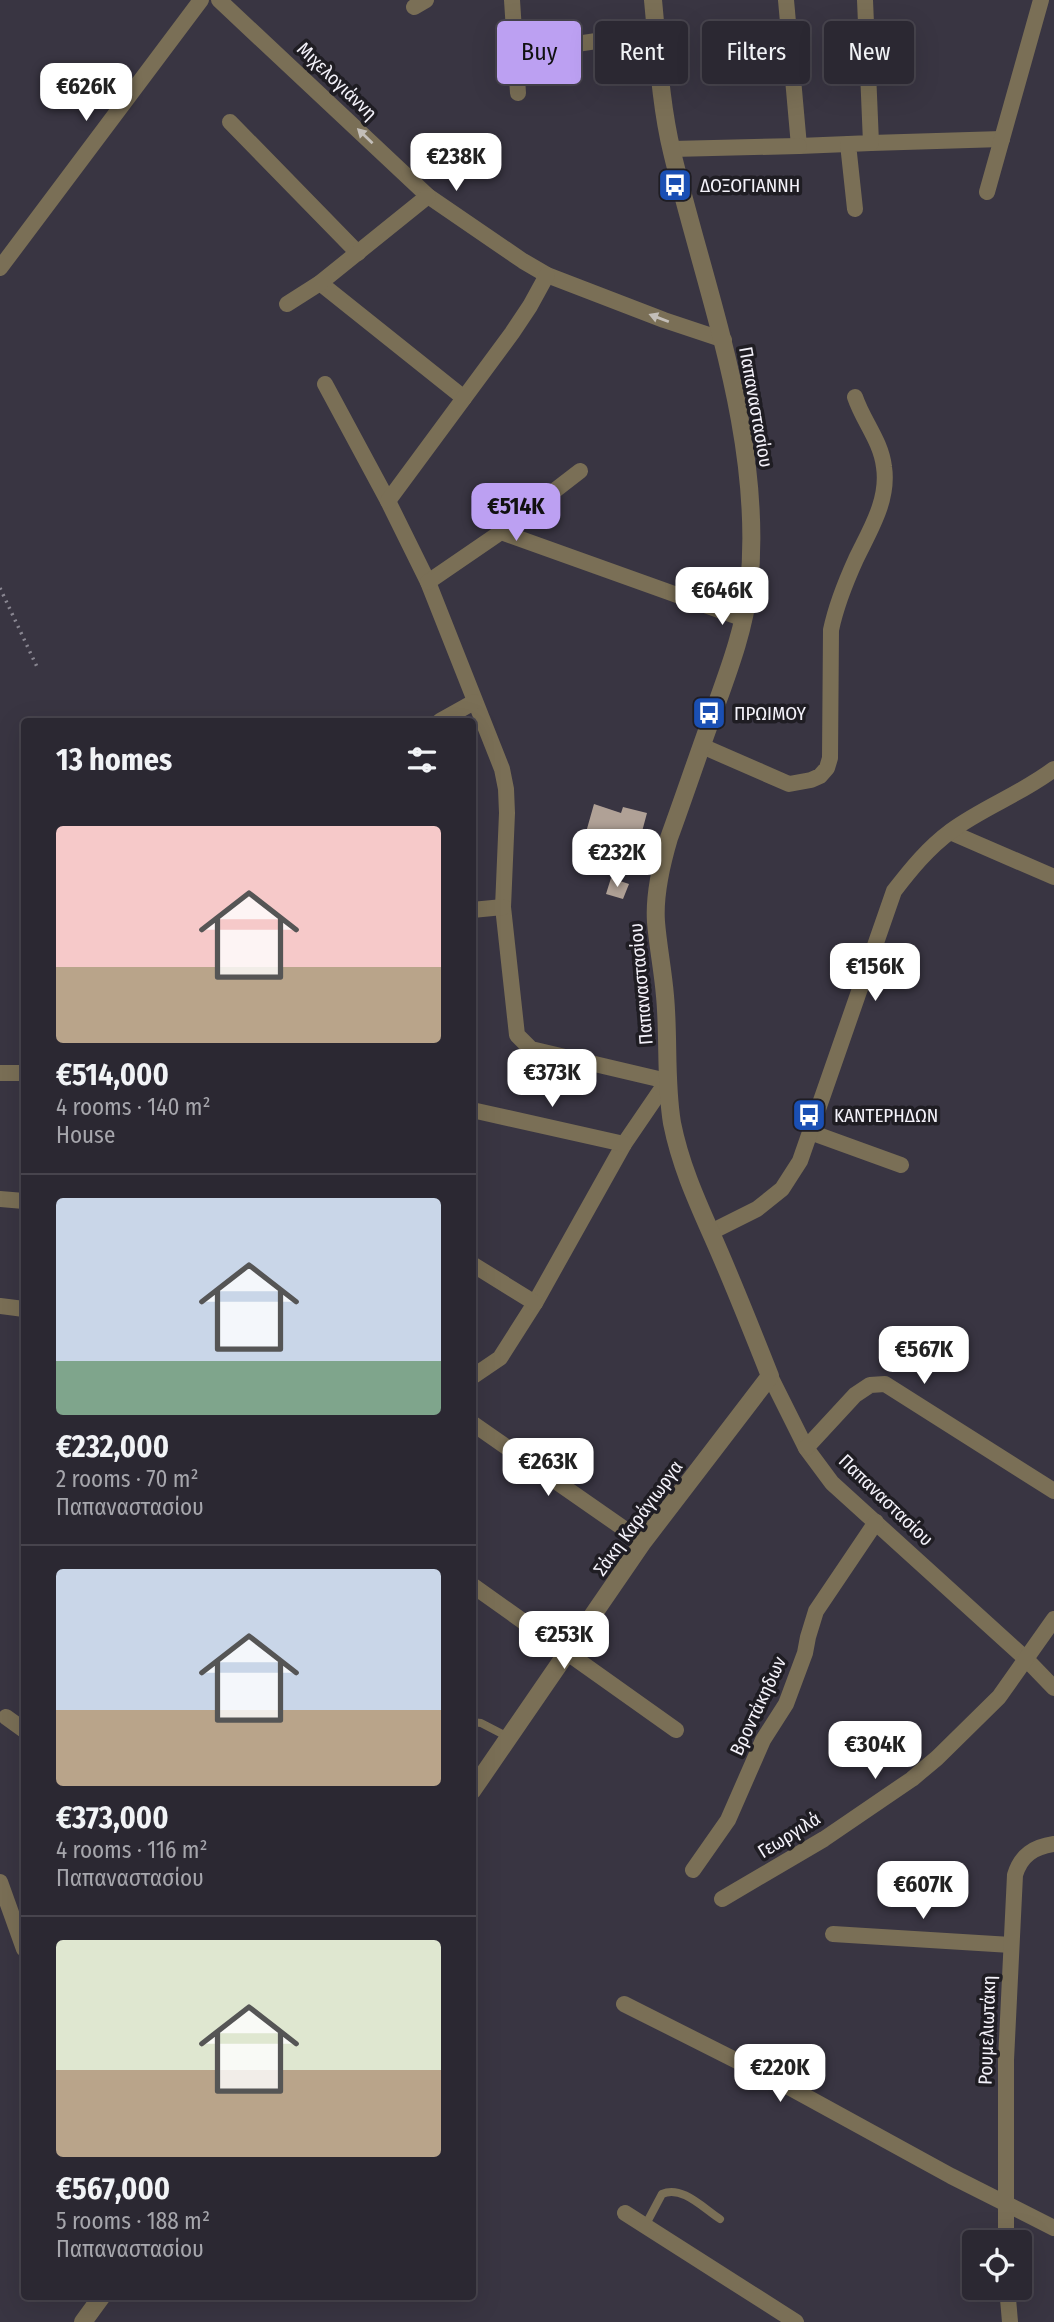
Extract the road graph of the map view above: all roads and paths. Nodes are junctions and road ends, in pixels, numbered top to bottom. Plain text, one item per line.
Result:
1 (201, 0) edge
2 (219, 0) edge
3 (512, 0) edge
4 (653, 0) edge
5 (786, 0) edge
6 (864, 0) edge
7 (1041, 0) edge
8 (514, 21) edge
9 (655, 21) edge
10 (518, 84) edge
11 (660, 84) edge
12 (518, 93) dead end
13 (230, 122) dead end
14 (1002, 139) junction
15 (871, 143) junction
16 (848, 144) junction
17 (799, 146) junction
18 (672, 149) junction
19 (987, 192) dead end
20 (428, 196) junction
21 (855, 209) dead end
22 (358, 253) junction
23 (0, 268) edge
24 (547, 275) junction
25 (320, 283) junction
26 (287, 304) dead end
27 (724, 341) junction
28 (325, 384) dead end
29 (855, 397) dead end
30 (464, 398) junction
31 (580, 471) dead end
32 (388, 501) junction
33 (500, 532) junction
34 (428, 582) junction
35 (0, 588) edge
36 (744, 619) junction
37 (38, 669) dead end
38 (474, 702) junction
39 (445, 718) edge
40 (702, 746) junction
41 (1054, 769) edge
42 (950, 832) junction
43 (1054, 877) edge
44 (503, 907) junction
45 (476, 910) edge
46 (0, 1073) edge
47 (21, 1073) edge
48 (667, 1081) junction
49 (476, 1111) edge
50 (810, 1132) junction
51 (624, 1144) junction
52 (901, 1165) dead end
53 (0, 1199) edge
54 (21, 1201) edge
55 (711, 1232) junction
56 (476, 1266) edge
57 (535, 1303) junction
58 (0, 1306) edge
59 (21, 1309) edge
60 (476, 1374) edge
61 (770, 1376) junction
62 (476, 1426) edge
63 (806, 1448) junction
64 (1054, 1491) edge
65 (876, 1522) junction
66 (643, 1542) junction
67 (476, 1588) edge
68 (1054, 1619) edge
69 (568, 1651) junction
70 (1026, 1659) junction
71 (1054, 1688) edge
72 (6, 1717) dead end
73 (476, 1722) edge
74 (21, 1728) edge
75 (676, 1730) dead end
76 (510, 1738) junction
77 (476, 1785) edge
78 (1054, 1844) edge
79 (693, 1870) dead end
80 (0, 1882) edge
81 (722, 1899) dead end
82 (833, 1934) dead end
83 (21, 1940) edge
84 (1012, 1945) junction
85 (624, 2004) dead end
86 (1005, 2202) junction
87 (625, 2213) dead end
88 (720, 2219) dead end
89 (645, 2226) junction
90 (1054, 2228) edge
91 (1006, 2230) edge
92 (100, 2300) edge
93 (1008, 2300) edge
94 (83, 2322) edge
95 (796, 2322) edge
96 (1010, 2322) edge

1 - 23 street
20 -> 2 street, Μιχελογιάννη
3 - 8 street
4 - 9 street, Παπαναστασίου
5 - 17 street
6 - 15 street
7 - 14 street
10 - 12 street
11 - 18 street, Παπαναστασίου
13 - 22 street
14 - 15 street
14 - 19 street
15 - 16 street
16 - 17 street
16 - 21 street
17 - 18 street
18 - 27 street, Παπαναστασίου
20 - 22 street
20 - 24 street, Μιχελογιάννη
22 - 25 street
27 -> 24 street, Μιχελογιάννη
24 - 30 street
25 - 26 street
25 - 30 street
27 - 36 street, Παπαναστασίου
28 - 32 street
29 - 40 street
30 - 32 street
31 - 33 street
32 - 34 street
33 - 34 street
33 - 36 street
34 - 38 street
35 - 37 path
36 - 40 street, Παπαναστασίου
38 - 39 street
38 - 44 street
40 - 48 street, Παπαναστασίου
41 - 42 street
42 - 43 street
42 - 50 street
44 - 45 street
44 - 48 street
46 - 47 street
48 - 51 street
48 - 55 street, Παπαναστασίου
49 - 51 street
50 - 52 street
50 - 55 street
51 - 57 street
53 - 54 street
55 - 61 street, Παπαναστασίου
56 - 57 street
57 - 60 street
58 - 59 street
61 - 63 street, Παπαναστασίου
61 - 66 street, Σάκη Καράγιωργα
62 - 66 street
63 - 64 street
63 - 65 street, Παπαναστασίου
65 - 70 street, Παπαναστασίου
65 - 79 street, Βροντάκηδων
66 - 69 street, Σάκη Καράγιωργα
67 - 69 street
68 - 70 street, Γεωργιλά
69 - 75 street
69 - 76 street, Σάκη Καράγιωργα
70 - 71 street, Παπαναστασίου
70 - 81 street, Γεωργιλά
72 - 74 street
73 - 76 lane
76 - 77 street, Σάκη Καράγιωργα
78 - 84 street, Ρουμελιωτάκη
80 - 83 street
82 - 84 street
84 - 86 street, Ρουμελιωτάκη
85 - 86 street
86 - 90 street
86 - 91 street, Ρουμελιωτάκη
87 - 89 street
88 - 89 lane
89 - 95 street
92 - 94 street
93 - 96 street

